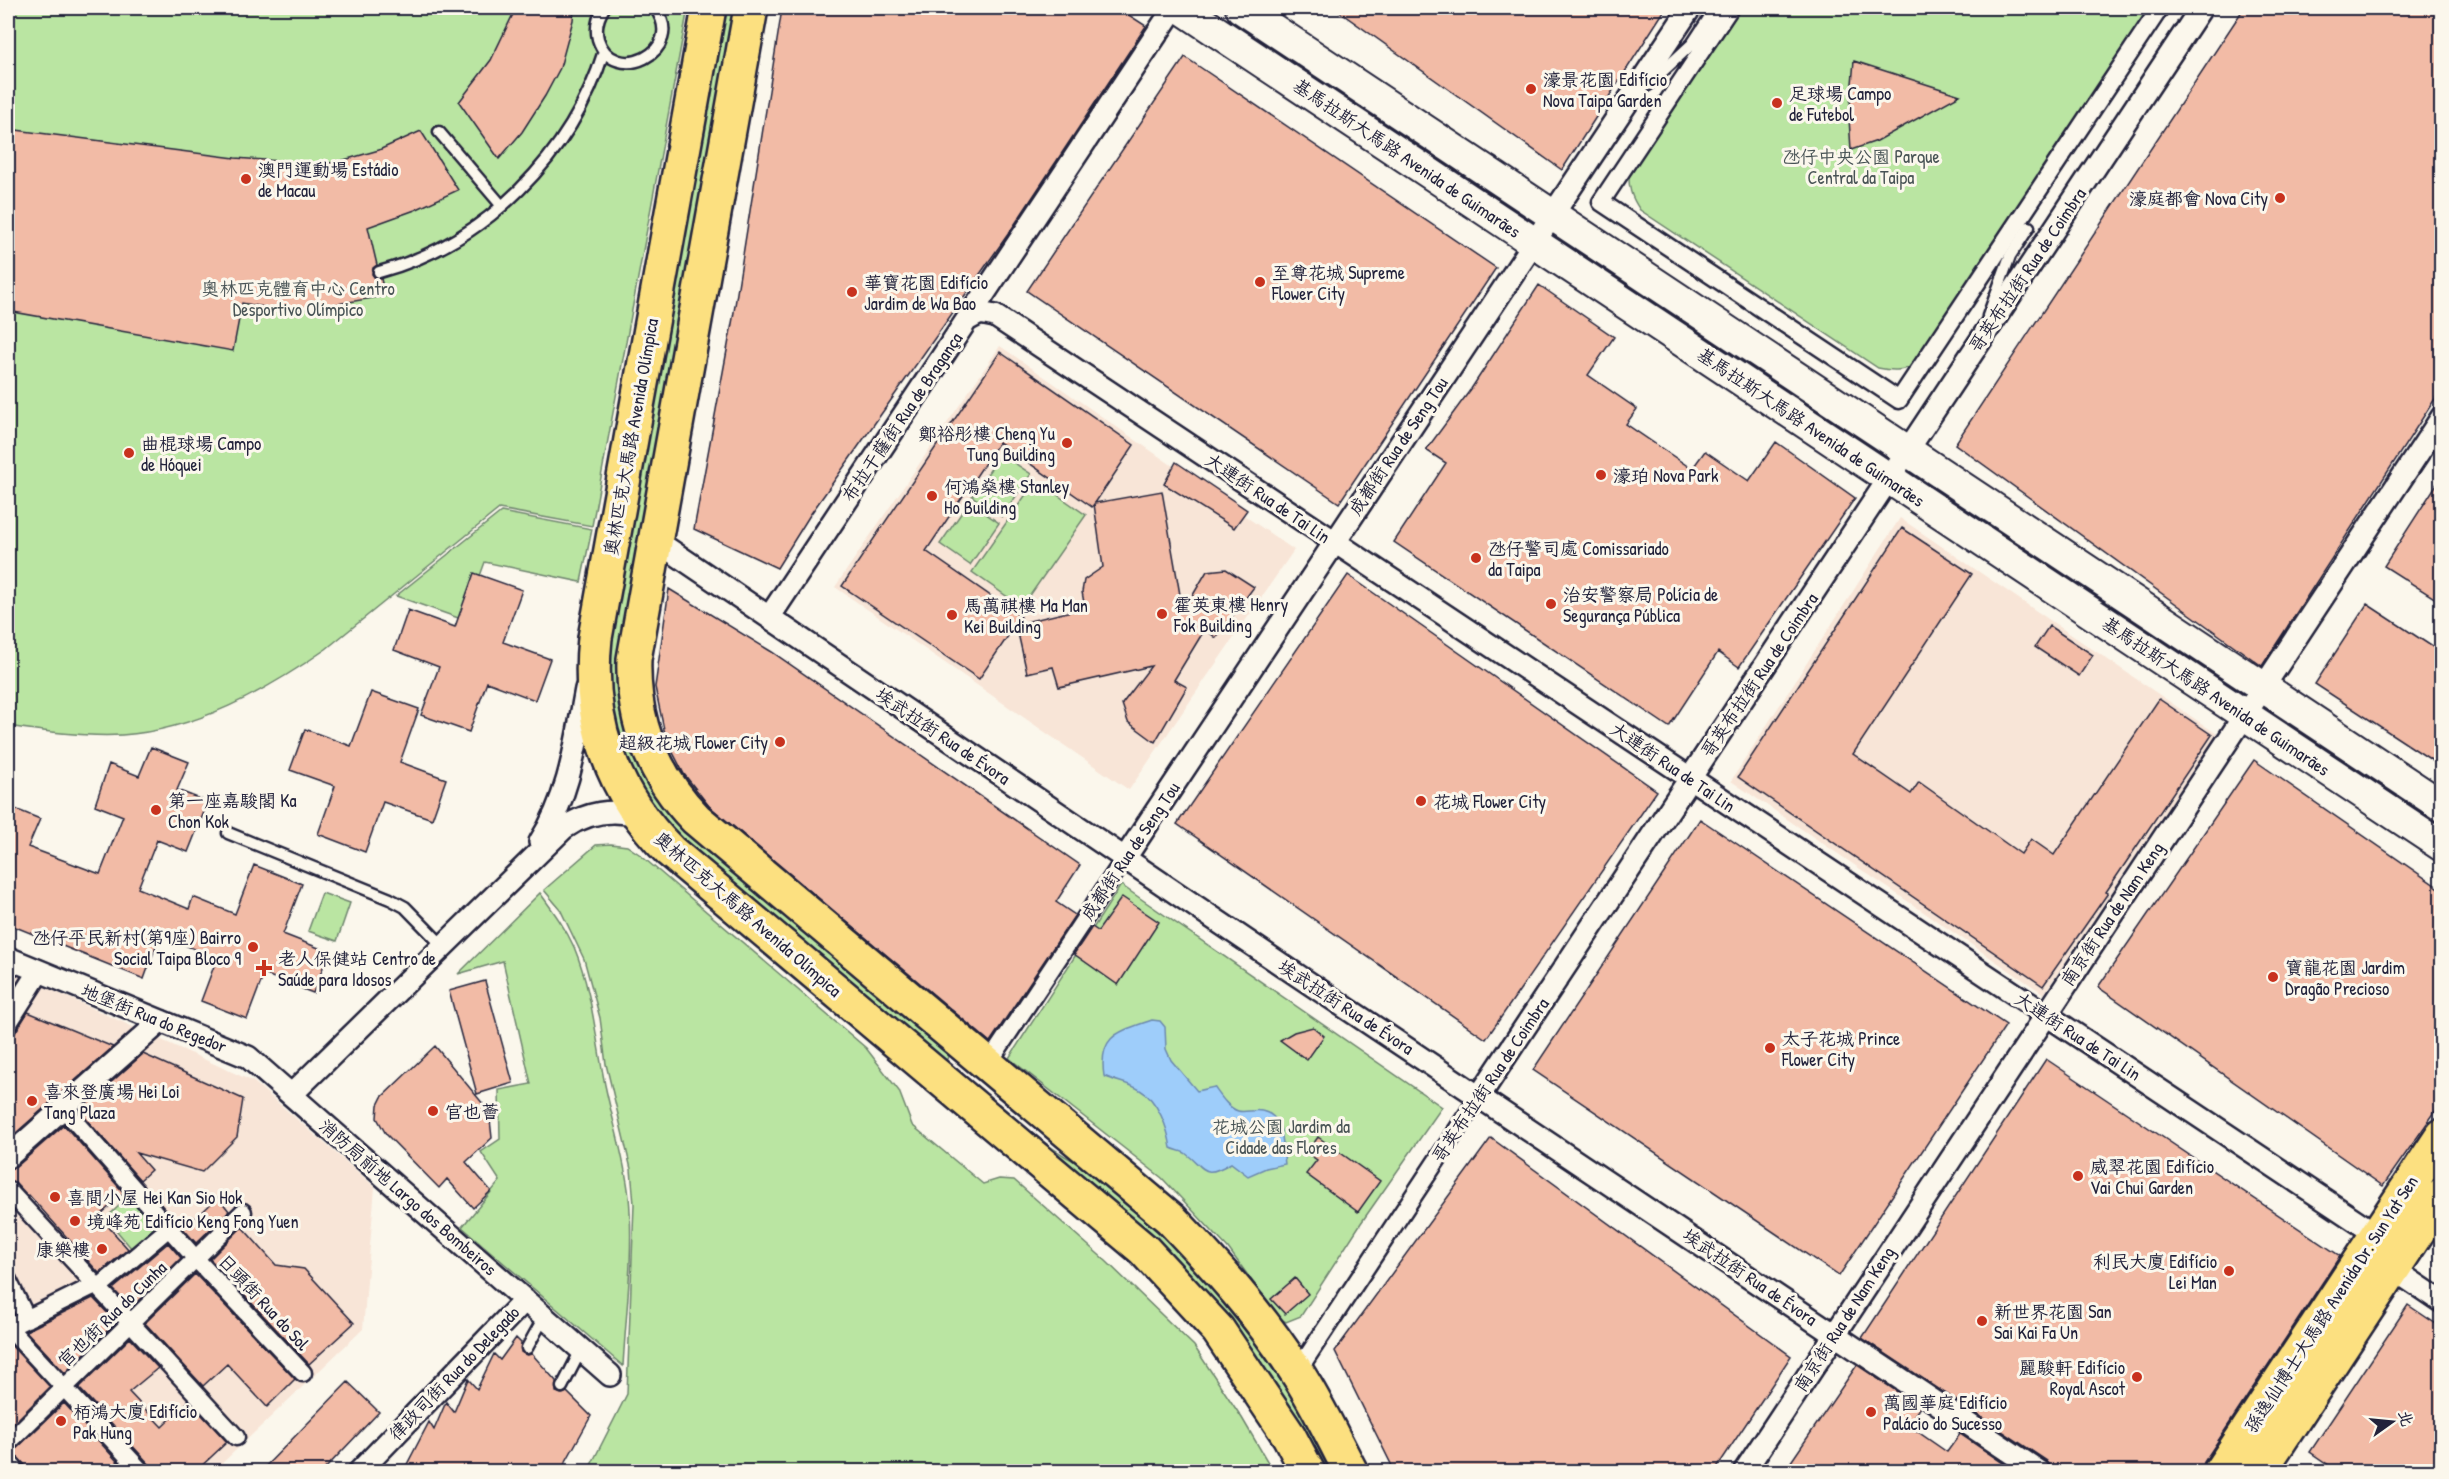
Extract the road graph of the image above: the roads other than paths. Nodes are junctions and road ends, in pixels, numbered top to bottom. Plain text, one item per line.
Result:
1 (604, 8) edge
2 (655, 8) edge
3 (708, 8) edge
4 (751, 8) edge
5 (1174, 8) edge
6 (1181, 8) edge
7 (1241, 8) edge
8 (1689, 8) edge
9 (1730, 8) edge
10 (2160, 8) edge
11 (2201, 8) edge
12 (1711, 15) dead end
13 (604, 51) junction
14 (1622, 110) junction
15 (439, 132) dead end
16 (502, 206) junction
17 (1552, 214) junction
18 (2030, 227) dead end
19 (1534, 242) junction
20 (379, 272) dead end
21 (988, 288) junction
22 (995, 316) junction
23 (967, 320) junction
24 (1977, 346) junction
25 (2442, 417) edge
26 (1908, 450) junction
27 (1889, 478) junction
28 (655, 540) junction
29 (1335, 542) junction
30 (770, 616) junction
31 (595, 639) junction
32 (2263, 687) junction
33 (2245, 715) junction
34 (1690, 778) junction
35 (2442, 806) edge
36 (639, 816) junction
37 (228, 833) dead end
38 (2442, 846) edge
39 (1125, 858) junction
40 (510, 880) junction
41 (443, 946) junction
42 (8, 957) edge
43 (39, 971) junction
44 (2046, 1014) junction
45 (8, 1020) edge
46 (161, 1021) junction
47 (989, 1065) junction
48 (942, 1079) junction
49 (291, 1095) junction
50 (1480, 1095) junction
51 (63, 1108) junction
52 (986, 1116) junction
53 (2442, 1136) edge
54 (8, 1157) edge
55 (8, 1190) edge
56 (2442, 1195) edge
57 (243, 1212) dead end
58 (169, 1228) junction
59 (2376, 1234) junction
60 (196, 1258) junction
61 (2393, 1269) junction
62 (8, 1280) edge
63 (97, 1287) junction
64 (525, 1300) junction
65 (2442, 1302) edge
66 (544, 1317) junction
67 (27, 1319) junction
68 (130, 1323) junction
69 (8, 1328) edge
70 (1835, 1334) junction
71 (527, 1348) dead end
72 (582, 1350) junction
73 (1297, 1372) junction
74 (303, 1373) dead end
75 (610, 1375) dead end
76 (64, 1387) junction
77 (562, 1388) dead end
78 (236, 1437) dead end
79 (8, 1443) edge
80 (8, 1461) edge
81 (17, 1472) edge
82 (142, 1472) edge
83 (359, 1472) edge
84 (1308, 1472) edge
85 (1351, 1472) edge
86 (1744, 1472) edge
87 (2040, 1472) edge
88 (2220, 1472) edge
89 (2259, 1472) edge

1 - 13 lane
2 - 13 lane
3 - 31 main road, 奧林匹克大馬路 Avenida Olímpica
4 - 28 main road, 奧林匹克大馬路 Avenida Olímpica
5 - 21 street, 布拉干薩街 Rua de Bragança
6 - 19 main road, 基馬拉斯大馬路 Avenida de Guimarães
7 - 17 main road, 基馬拉斯大馬路 Avenida de Guimarães
8 - 14 street, 成都街 Rua de Seng Tou
9 - 10 street
11 - 24 street, 哥英布拉街 Rua de Coimbra
12 - 14 lane
13 - 16 lane
14 - 17 street, 成都街 Rua de Seng Tou
15 - 16 lane
16 - 20 lane
17 - 19 street, 成都街 Rua de Seng Tou
17 - 26 main road, 基馬拉斯大馬路 Avenida de Guimarães
18 - 24 lane
19 - 27 main road, 基馬拉斯大馬路 Avenida de Guimarães
19 - 29 street, 成都街 Rua de Seng Tou
21 - 22 street
21 - 23 street, 布拉干薩街 Rua de Bragança
22 - 23 street
22 - 29 street, 大連街 Rua de Tai Lin
23 - 30 street, 布拉干薩街 Rua de Bragança
24 - 26 street, 哥英布拉街 Rua de Coimbra
25 - 32 street, 南京街 Rua de Nam Keng
26 - 27 street, 哥英布拉街 Rua de Coimbra
26 - 32 main road, 基馬拉斯大馬路 Avenida de Guimarães
27 - 33 main road, 基馬拉斯大馬路 Avenida de Guimarães
27 - 34 street, 哥英布拉街 Rua de Coimbra
28 - 30 street, 埃武拉街 Rua de Évora
28 - 47 main road, 奧林匹克大馬路 Avenida Olímpica
29 - 34 street, 大連街 Rua de Tai Lin
29 - 39 street, 成都街 Rua de Seng Tou
30 - 39 street, 埃武拉街 Rua de Évora
31 - 36 main road, 奧林匹克大馬路 Avenida Olímpica
31 - 40 street
32 - 33 street, 南京街 Rua de Nam Keng
32 - 35 main road, 基馬拉斯大馬路 Avenida de Guimarães
33 - 38 main road, 基馬拉斯大馬路 Avenida de Guimarães
33 - 44 street, 南京街 Rua de Nam Keng
34 - 44 street, 大連街 Rua de Tai Lin
34 - 50 street, 哥英布拉街 Rua de Coimbra
36 - 40 street
36 - 48 main road, 奧林匹克大馬路 Avenida Olímpica
37 - 41 lane
39 - 47 street, 成都街 Rua de Seng Tou
39 - 50 street, 埃武拉街 Rua de Évora
40 - 41 street
41 - 49 street
42 - 43 street, 地堡街 Rua do Regedor
43 - 45 street
43 - 46 street, 地堡街 Rua do Regedor
44 - 59 street, 大連街 Rua de Tai Lin
44 - 70 street, 南京街 Rua de Nam Keng
46 - 49 street, 地堡街 Rua do Regedor
46 - 51 street
47 - 48 main road
47 - 52 main road
47 - 73 main road, 奧林匹克大馬路 Avenida Olímpica
48 - 52 main road, 奧林匹克大馬路 Avenida Olímpica
49 - 64 street, 消防局前地 Largo dos Bombeiros
50 - 70 street, 埃武拉街 Rua de Évora
50 - 73 street, 哥英布拉街 Rua de Coimbra
51 - 54 street
51 - 58 street, 日頭街 Rua do Sol
52 - 84 main road, 奧林匹克大馬路 Avenida Olímpica
53 - 59 main road, 孫逸仙博士大馬路 Avenida Dr. Sun Yat Sen
55 - 63 street
56 - 61 main road, 孫逸仙博士大馬路 Avenida Dr. Sun Yat Sen
57 - 60 street, 官也街 Rua do Cunha
58 - 60 street, 日頭街 Rua do Sol
58 - 63 street
59 - 88 main road, 孫逸仙博士大馬路 Avenida Dr. Sun Yat Sen
60 - 68 street, 官也街 Rua do Cunha
60 - 74 street, 日頭街 Rua do Sol
61 - 65 street
61 - 89 main road, 孫逸仙博士大馬路 Avenida Dr. Sun Yat Sen
62 - 67 street
63 - 67 street
63 - 68 street
64 - 66 street, 消防局前地 Largo dos Bombeiros
64 - 83 street, 律政司街 Rua do Delegado
66 - 71 lane
66 - 72 street, 消防局前地 Largo dos Bombeiros
67 - 69 street
68 - 76 street, 官也街 Rua do Cunha
68 - 78 street
69 - 76 street
70 - 86 street, 南京街 Rua de Nam Keng
70 - 87 street, 埃武拉街 Rua de Évora
72 - 75 street, 消防局前地 Largo dos Bombeiros
72 - 77 lane
73 - 85 main road, 奧林匹克大馬路 Avenida Olímpica
76 - 79 street, 官也街 Rua do Cunha
76 - 82 street
80 - 81 street

